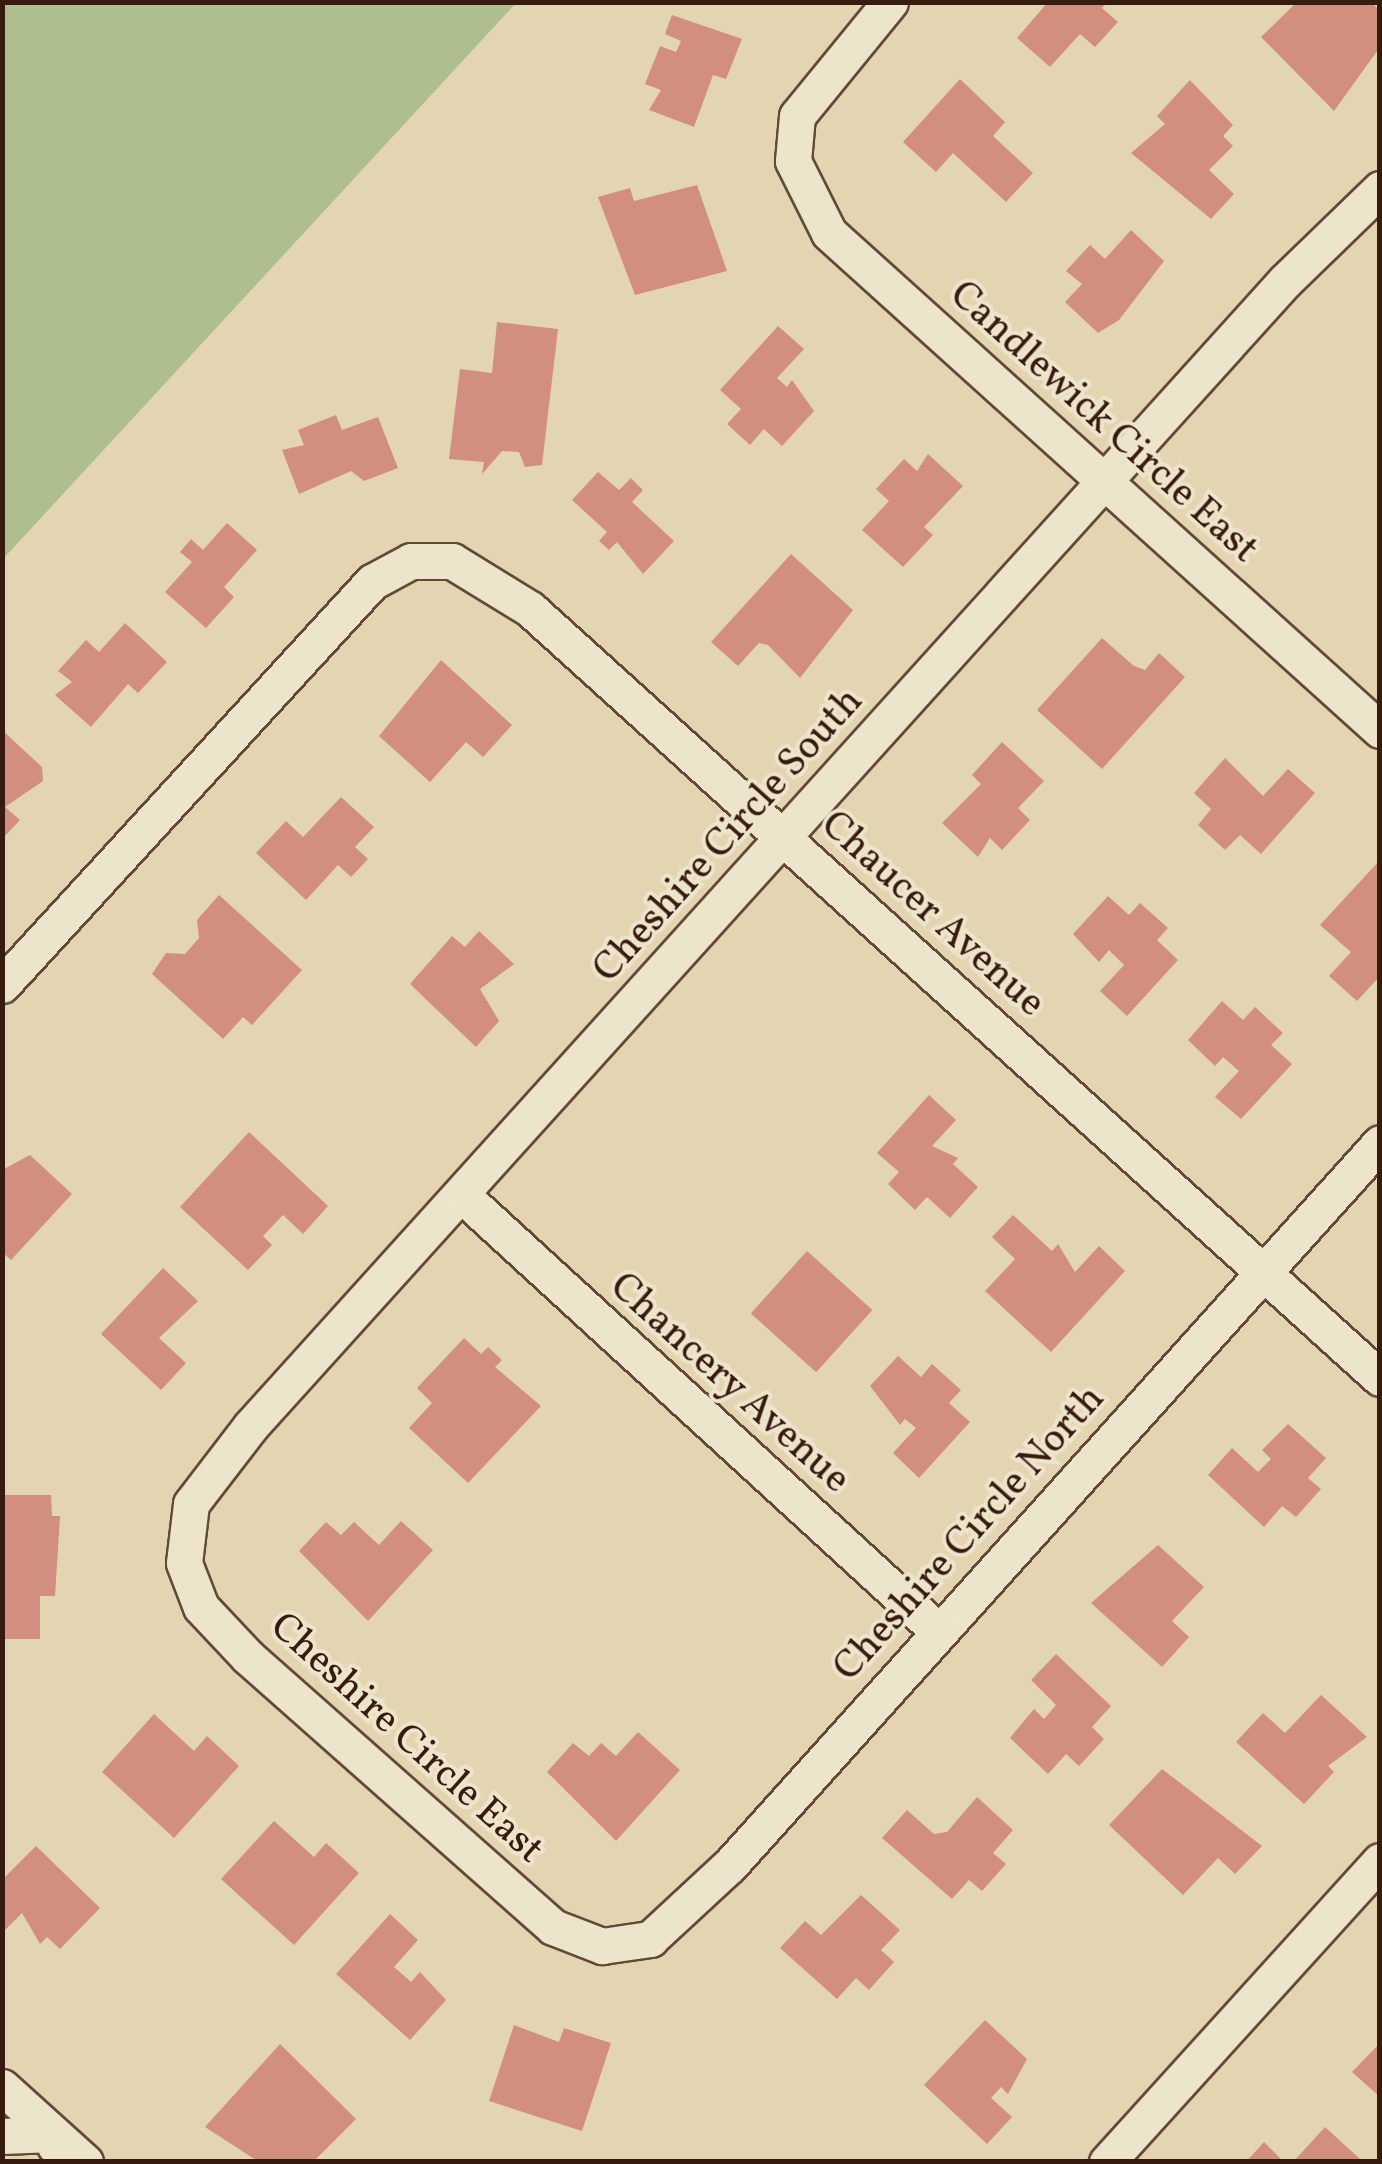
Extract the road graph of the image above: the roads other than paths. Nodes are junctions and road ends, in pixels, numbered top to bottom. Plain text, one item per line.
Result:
1 (890, 2) edge
2 (1380, 189) edge
3 (1106, 484) junction
4 (1380, 730) edge
5 (783, 838) junction
6 (2, 985) edge
7 (1380, 1143) edge
8 (464, 1197) junction
9 (1262, 1272) junction
10 (1380, 1378) edge
11 (184, 1563) joint
12 (939, 1632) junction
13 (1380, 1861) edge
14 (602, 1946) joint
15 (2, 2087) edge
16 (2, 2136) edge
17 (55, 2148) edge
18 (85, 2162) edge
19 (1107, 2162) edge

1 - 3 street, Candlewick Circle East
2 - 3 street, Cheshire Circle South
3 - 4 street, Candlewick Circle East
3 - 5 street, Cheshire Circle South
5 - 6 street, Chaucer Avenue
5 - 8 street, Cheshire Circle South
5 - 9 street, Chaucer Avenue
7 - 9 street, Cheshire Circle North
8 - 11 street, Cheshire Circle South
8 - 12 street, Chancery Avenue
9 - 10 street, Chaucer Avenue
9 - 12 street, Cheshire Circle North
11 - 14 street, Cheshire Circle East
12 - 14 street, Cheshire Circle North
13 - 19 street
15 - 17 street
16 - 17 street
17 - 18 street

